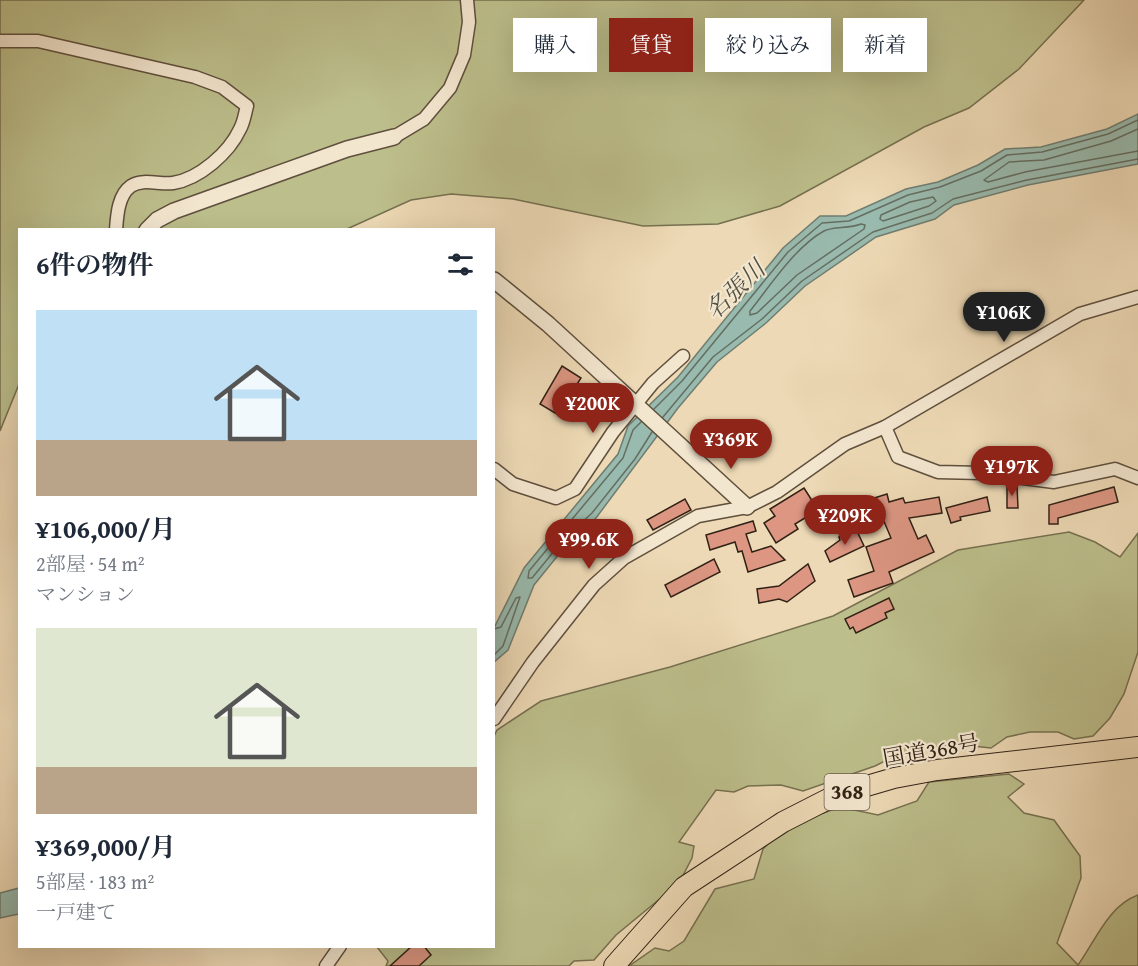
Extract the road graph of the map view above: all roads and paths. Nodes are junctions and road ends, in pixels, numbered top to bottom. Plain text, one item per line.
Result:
1 (467, 0) edge
2 (0, 41) edge
3 (394, 137) joint
4 (116, 228) edge
5 (149, 228) edge
6 (495, 281) edge
7 (1138, 297) edge
8 (683, 356) dead end
9 (635, 405) junction
10 (885, 427) junction
11 (495, 470) edge
12 (1138, 478) edge
13 (747, 507) junction
14 (495, 718) edge
15 (1138, 747) edge
16 (339, 948) edge
17 (326, 966) edge
18 (614, 966) edge

1 - 3 street
2 - 4 street
3 - 5 street
6 - 9 street
7 - 10 street
8 - 9 street
9 - 11 street
9 - 13 street
10 - 12 street
10 - 13 street
13 - 14 street
15 - 18 highway, 国道368号 / 368
16 - 17 street

